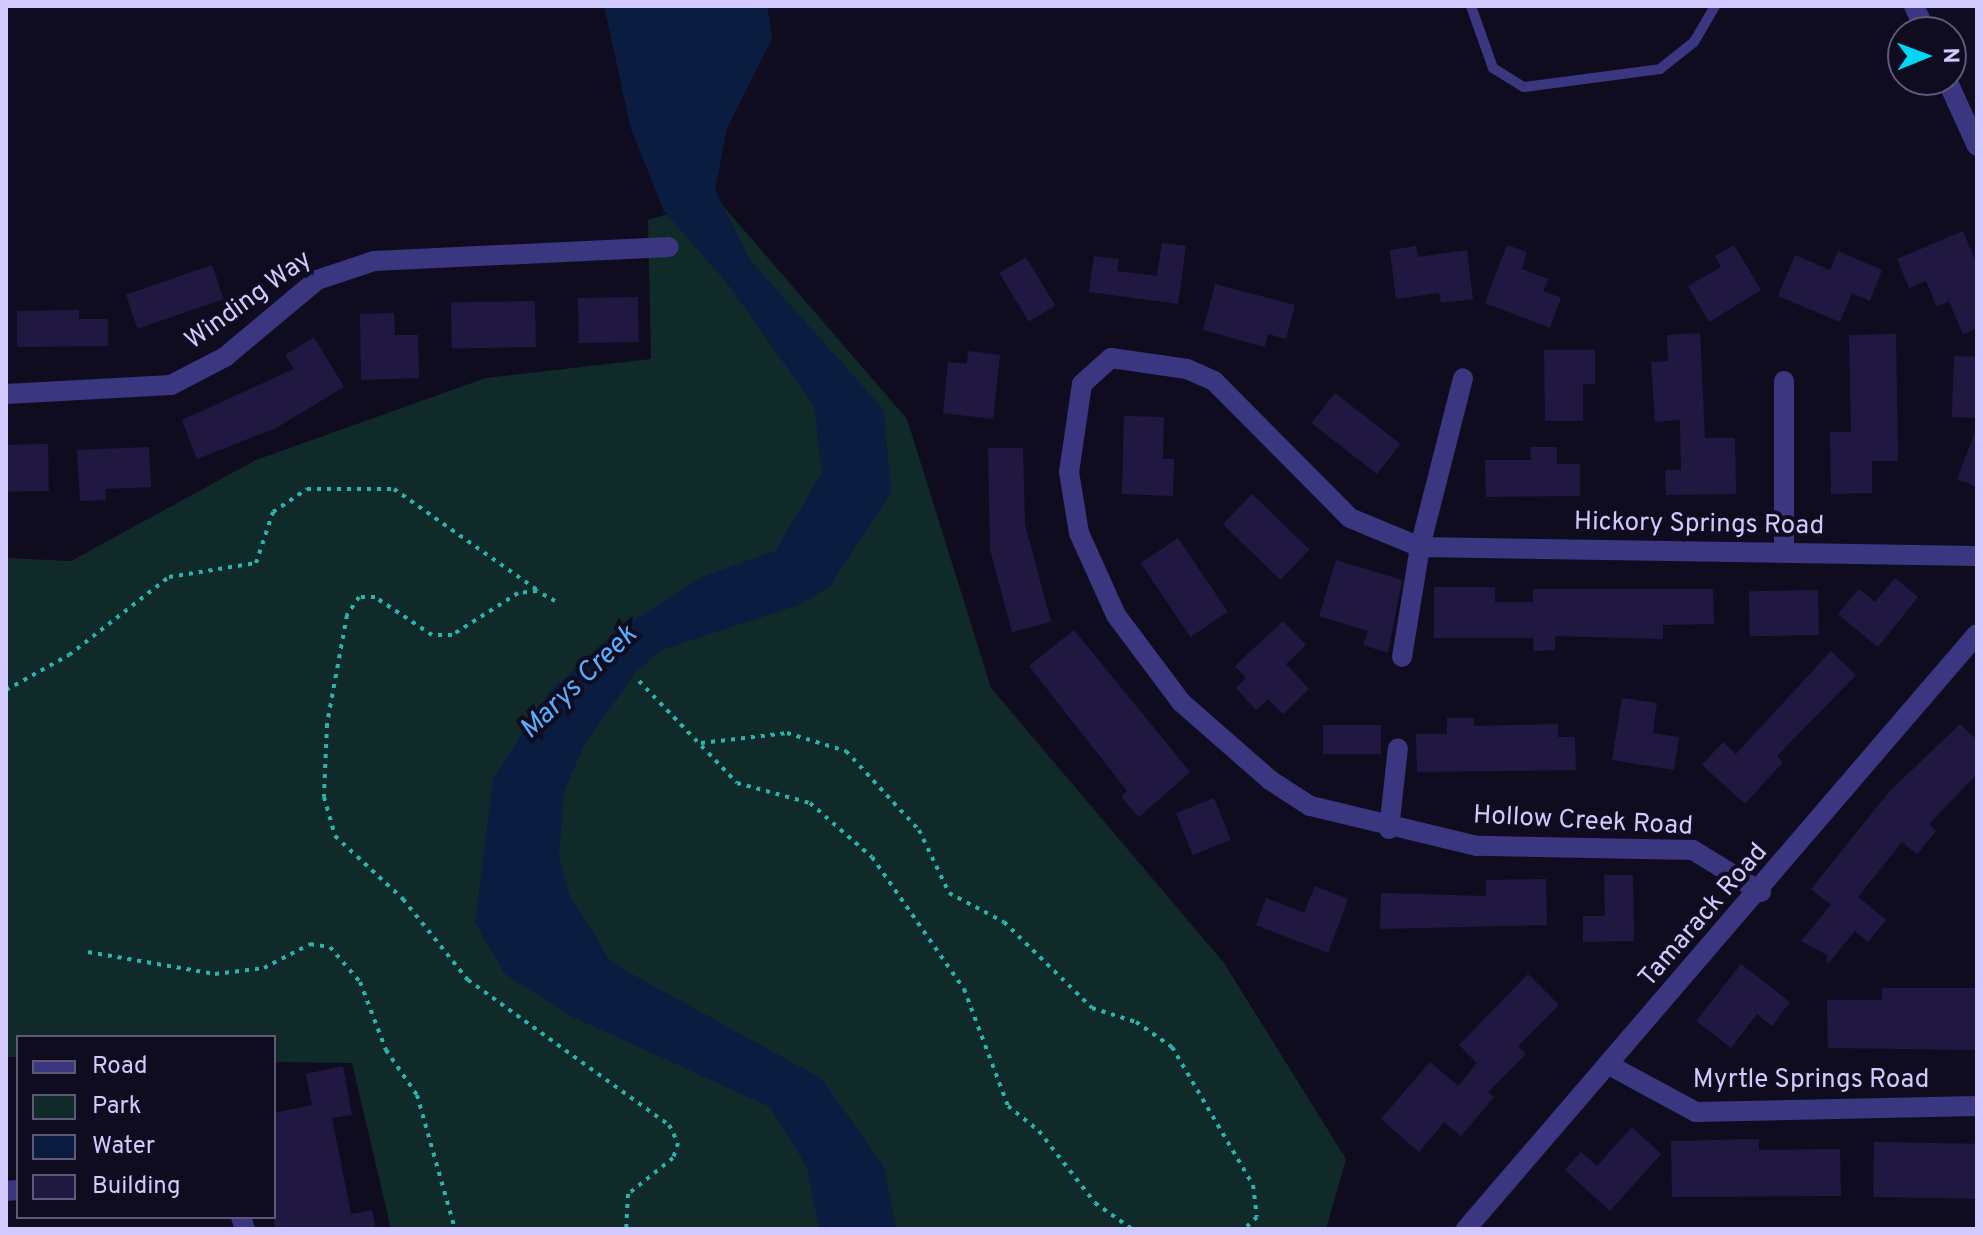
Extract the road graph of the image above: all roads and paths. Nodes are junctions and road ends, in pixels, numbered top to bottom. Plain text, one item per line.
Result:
1 (1471, 6) edge
2 (1715, 6) edge
3 (1954, 96) edge
4 (1977, 146) edge
5 (669, 247) dead end
6 (1099, 368) joint
7 (1463, 378) dead end
8 (1784, 381) dead end
9 (6, 394) edge
10 (1420, 547) junction
11 (1784, 552) junction
12 (1977, 556) edge
13 (537, 591) junction
14 (555, 601) dead end
15 (1977, 634) edge
16 (1402, 657) dead end
17 (639, 681) dead end
18 (6, 690) edge
19 (701, 743) junction
20 (1398, 748) dead end
21 (1389, 829) junction
22 (1761, 892) junction
23 (88, 952) dead end
24 (1609, 1065) junction
25 (1977, 1106) edge
26 (455, 1229) edge
27 (626, 1229) edge
28 (1132, 1229) edge
29 (1244, 1229) edge
30 (1466, 1229) edge

1 - 2 lane
3 - 4 street
5 - 9 street, Winding Way
6 - 10 street, Hickory Springs Road
6 - 21 street, Hollow Creek Road
7 - 10 street
8 - 11 street
10 - 11 street, Hickory Springs Road
10 - 16 street
11 - 12 street, Hickory Springs Road
13 - 14 path
13 - 18 path
13 - 27 path
15 - 22 street, Tamarack Road
17 - 19 path
19 - 28 path
19 - 29 path
20 - 21 street
21 - 22 street, Hollow Creek Road
22 - 24 street, Tamarack Road
23 - 26 path
24 - 25 street, Myrtle Springs Road
24 - 30 street, Tamarack Road

